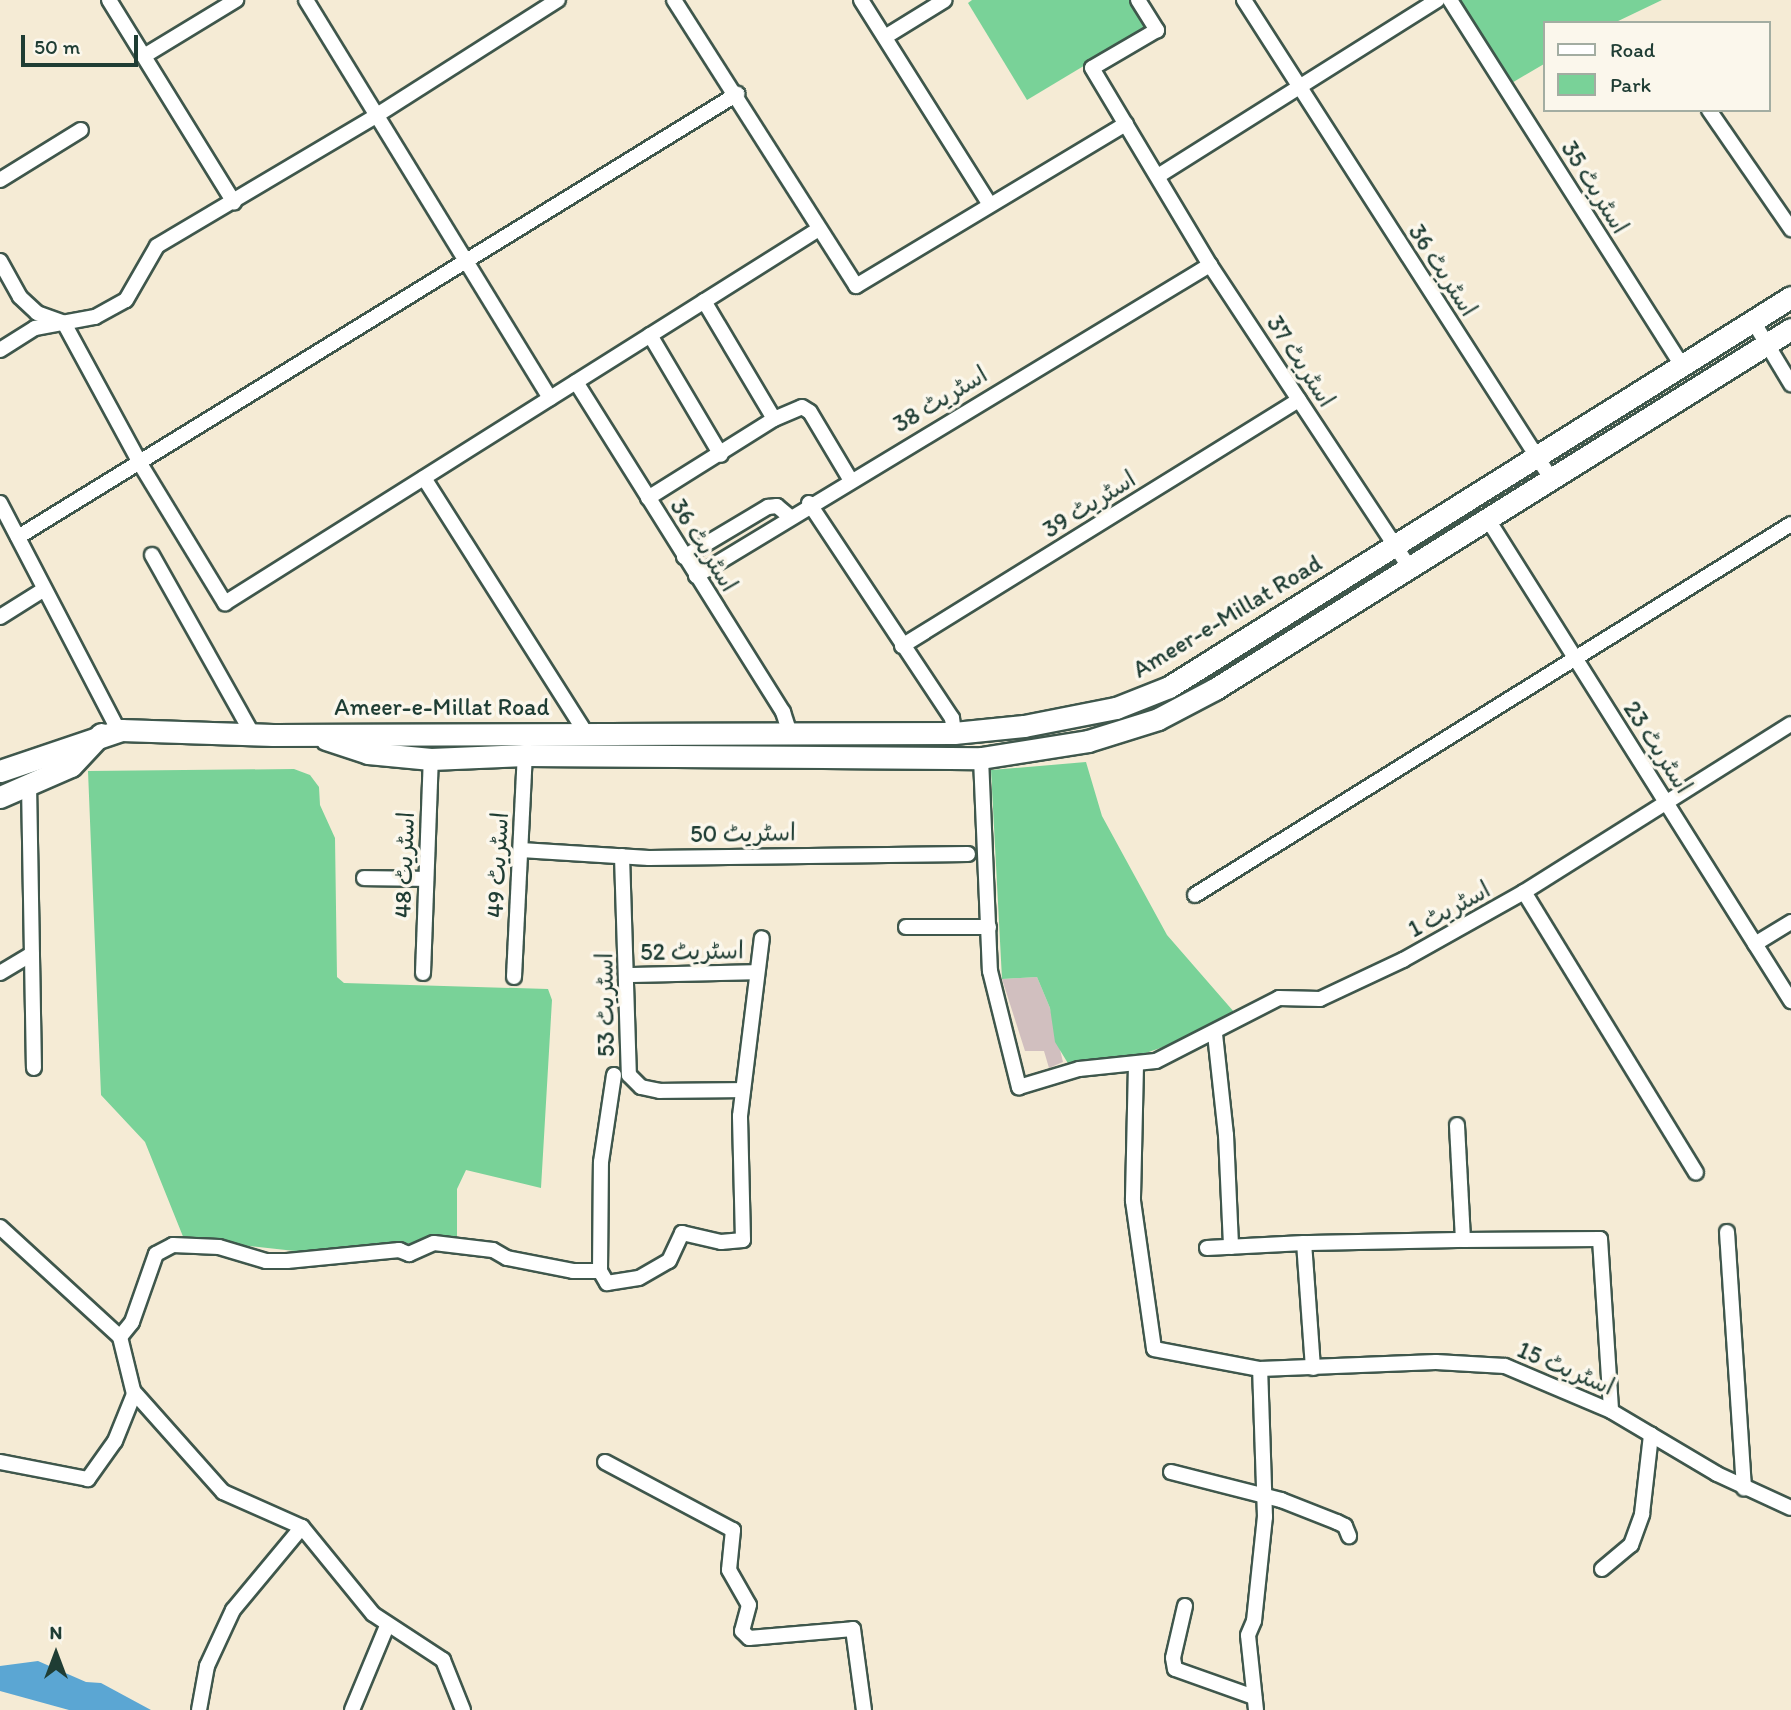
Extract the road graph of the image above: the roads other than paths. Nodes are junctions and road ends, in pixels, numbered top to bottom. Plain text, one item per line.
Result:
1 (109, 0) edge
2 (236, 0) edge
3 (306, 0) edge
4 (558, 0) edge
5 (674, 0) edge
6 (861, 0) edge
7 (945, 0) edge
8 (1138, 0) edge
9 (1244, 0) edge
10 (1437, 0) edge
11 (1450, 0) edge
12 (885, 37) junction
13 (144, 56) junction
14 (1298, 87) junction
15 (737, 94) junction
16 (1710, 112) edge
17 (374, 117) junction
18 (1126, 124) junction
19 (80, 130) dead end
20 (1158, 176) junction
21 (0, 180) edge
22 (234, 202) junction
23 (990, 205) junction
24 (819, 229) junction
25 (1791, 229) edge
26 (466, 258) junction
27 (0, 261) edge
28 (1210, 265) junction
29 (1791, 297) edge
30 (704, 301) junction
31 (1753, 321) junction
32 (64, 323) junction
33 (1791, 329) edge
34 (650, 335) junction
35 (1765, 343) junction
36 (0, 351) edge
37 (1680, 363) junction
38 (576, 382) junction
39 (1791, 384) edge
40 (550, 398) junction
41 (1299, 400) junction
42 (774, 419) junction
43 (721, 454) junction
44 (1536, 455) junction
45 (141, 465) junction
46 (1550, 477) junction
47 (424, 478) junction
48 (850, 479) junction
49 (648, 498) junction
50 (0, 503) edge
51 (809, 503) junction
52 (789, 516) junction
53 (1487, 518) junction
54 (1791, 524) edge
55 (18, 537) junction
56 (1393, 546) junction
57 (152, 555) dead end
58 (684, 557) junction
59 (1410, 568) junction
60 (696, 576) junction
61 (43, 590) junction
62 (0, 617) edge
63 (902, 646) junction
64 (1574, 659) junction
65 (1791, 724) edge
66 (110, 732) junction
67 (586, 733) junction
68 (790, 733) junction
69 (954, 733) junction
70 (316, 734) junction
71 (253, 735) junction
72 (525, 755) junction
73 (981, 758) junction
74 (431, 759) junction
75 (790, 760) junction
76 (0, 771) edge
77 (29, 784) junction
78 (0, 797) edge
79 (1668, 805) junction
80 (521, 850) junction
81 (968, 854) dead end
82 (622, 856) junction
83 (364, 878) dead end
84 (426, 879) junction
85 (1524, 892) junction
86 (1195, 895) dead end
87 (1791, 922) edge
88 (989, 927) junction
89 (906, 928) dead end
90 (762, 938) dead end
91 (1755, 944) junction
92 (32, 954) junction
93 (757, 972) junction
94 (0, 973) edge
95 (423, 973) dead end
96 (628, 975) junction
97 (514, 977) dead end
98 (1791, 1001) edge
99 (1215, 1034) junction
100 (1136, 1065) junction
101 (34, 1068) dead end
102 (614, 1075) dead end
103 (743, 1090) junction
104 (1457, 1125) dead end
105 (1696, 1172) dead end
106 (0, 1227) edge
107 (1727, 1232) dead end
108 (1462, 1240) junction
109 (1304, 1243) junction
110 (1231, 1247) junction
111 (1207, 1248) dead end
112 (600, 1272) junction
113 (120, 1337) junction
114 (1313, 1368) junction
115 (1260, 1369) junction
116 (134, 1392) junction
117 (1611, 1411) junction
118 (1651, 1435) junction
119 (0, 1461) edge
120 (605, 1462) dead end
121 (1171, 1472) dead end
122 (1744, 1488) junction
123 (1263, 1495) junction
124 (1791, 1508) edge
125 (302, 1527) junction
126 (1349, 1536) dead end
127 (1602, 1569) dead end
128 (1185, 1606) dead end
129 (387, 1626) junction
130 (1255, 1703) edge
131 (199, 1710) edge
132 (352, 1710) edge
133 (463, 1710) edge
134 (864, 1710) edge

1 - 13 street
2 - 13 street
3 - 17 street
4 - 17 street
5 - 15 street
6 - 12 street
7 - 12 street
8 - 18 street, اسٹریٹ 37
9 - 14 street, اسٹریٹ 36
10 - 14 street
11 - 37 street, اسٹریٹ 35
12 - 23 street
13 - 22 street
14 - 20 street
14 - 44 street, اسٹریٹ 36
15 - 24 street
15 - 26 street
16 - 25 street
17 - 22 street
17 - 26 street
18 - 20 street, اسٹریٹ 37
18 - 23 street
19 - 21 street
20 - 28 street, اسٹریٹ 37
22 - 32 street
23 - 24 street
24 - 30 street
26 - 40 street
26 - 45 street
27 - 32 street
28 - 41 street, اسٹریٹ 37
28 - 48 street, اسٹریٹ 38
29 - 31 main road, Ameer-e-Millat Road
30 - 34 street
30 - 42 street
31 - 35 street
31 - 37 main road, Ameer-e-Millat Road
32 - 36 street
32 - 45 street
33 - 35 main road, Ameer-e-Millat Road
34 - 38 street
34 - 43 street
35 - 39 street
35 - 46 main road, Ameer-e-Millat Road
37 - 44 main road, Ameer-e-Millat Road
38 - 40 street
38 - 49 street, اسٹریٹ 36
40 - 47 street
41 - 56 street, اسٹریٹ 37
41 - 63 street, اسٹریٹ 39
42 - 43 street
42 - 48 street
43 - 49 street
44 - 46 street, اسٹریٹ 36
44 - 56 main road, Ameer-e-Millat Road
45 - 47 street
45 - 55 street
46 - 53 main road, Ameer-e-Millat Road
47 - 67 street
48 - 51 street, اسٹریٹ 38
49 - 58 street, اسٹریٹ 36
50 - 55 street
51 - 52 street, اسٹریٹ 38
51 - 63 street
52 - 58 street
52 - 60 street, اسٹریٹ 38
53 - 59 main road, Ameer-e-Millat Road
53 - 64 street, اسٹریٹ 23
54 - 64 street
55 - 61 street
56 - 59 street, اسٹریٹ 37
56 - 69 main road, Ameer-e-Millat Road
57 - 71 street
58 - 60 street, اسٹریٹ 36
59 - 73 main road, Ameer-e-Millat Road
60 - 68 street, اسٹریٹ 36
61 - 62 street
61 - 66 street
63 - 69 street
64 - 79 street, اسٹریٹ 23
64 - 86 street
65 - 79 street, اسٹریٹ 1
66 - 71 main road
66 - 76 main road
66 - 77 main road
67 - 68 main road, Ameer-e-Millat Road
67 - 70 main road, Ameer-e-Millat Road
68 - 69 main road, Ameer-e-Millat Road
68 - 75 main road
70 - 71 main road
70 - 74 main road, Ameer-e-Millat Road
72 - 74 main road, Ameer-e-Millat Road
72 - 75 main road, Ameer-e-Millat Road
72 - 80 street, اسٹریٹ 49
73 - 75 main road, Ameer-e-Millat Road
73 - 88 street
74 - 84 street, اسٹریٹ 48
77 - 78 main road
77 - 92 street
79 - 85 street, اسٹریٹ 1
79 - 91 street, اسٹریٹ 23
80 - 82 street, اسٹریٹ 50
80 - 97 street, اسٹریٹ 49
81 - 82 street, اسٹریٹ 50
82 - 96 street, اسٹریٹ 53
83 - 84 street
84 - 95 street, اسٹریٹ 48
85 - 99 street, اسٹریٹ 1
85 - 105 street
87 - 91 street
88 - 89 street
88 - 100 street, اسٹریٹ 1
90 - 93 street
91 - 98 street, اسٹریٹ 23
92 - 94 street
92 - 101 street
93 - 96 street, اسٹریٹ 52
93 - 103 street
96 - 103 street, اسٹریٹ 53
99 - 100 street, اسٹریٹ 1
99 - 110 street
100 - 115 street, اسٹریٹ 15
102 - 112 street
103 - 112 street
104 - 108 street
106 - 113 street
107 - 122 street
108 - 109 street
108 - 117 street
109 - 110 street
109 - 114 street
110 - 111 street
112 - 113 street
113 - 116 street
114 - 115 street, اسٹریٹ 15
114 - 117 street, اسٹریٹ 15
115 - 123 street
116 - 119 street
116 - 125 street
117 - 118 street, اسٹریٹ 15
118 - 122 street, اسٹریٹ 15
118 - 127 street
120 - 134 street
121 - 123 street
122 - 124 street, اسٹریٹ 15
123 - 126 street
123 - 130 street
125 - 129 street
125 - 131 street
128 - 130 street
129 - 132 street
129 - 133 street

